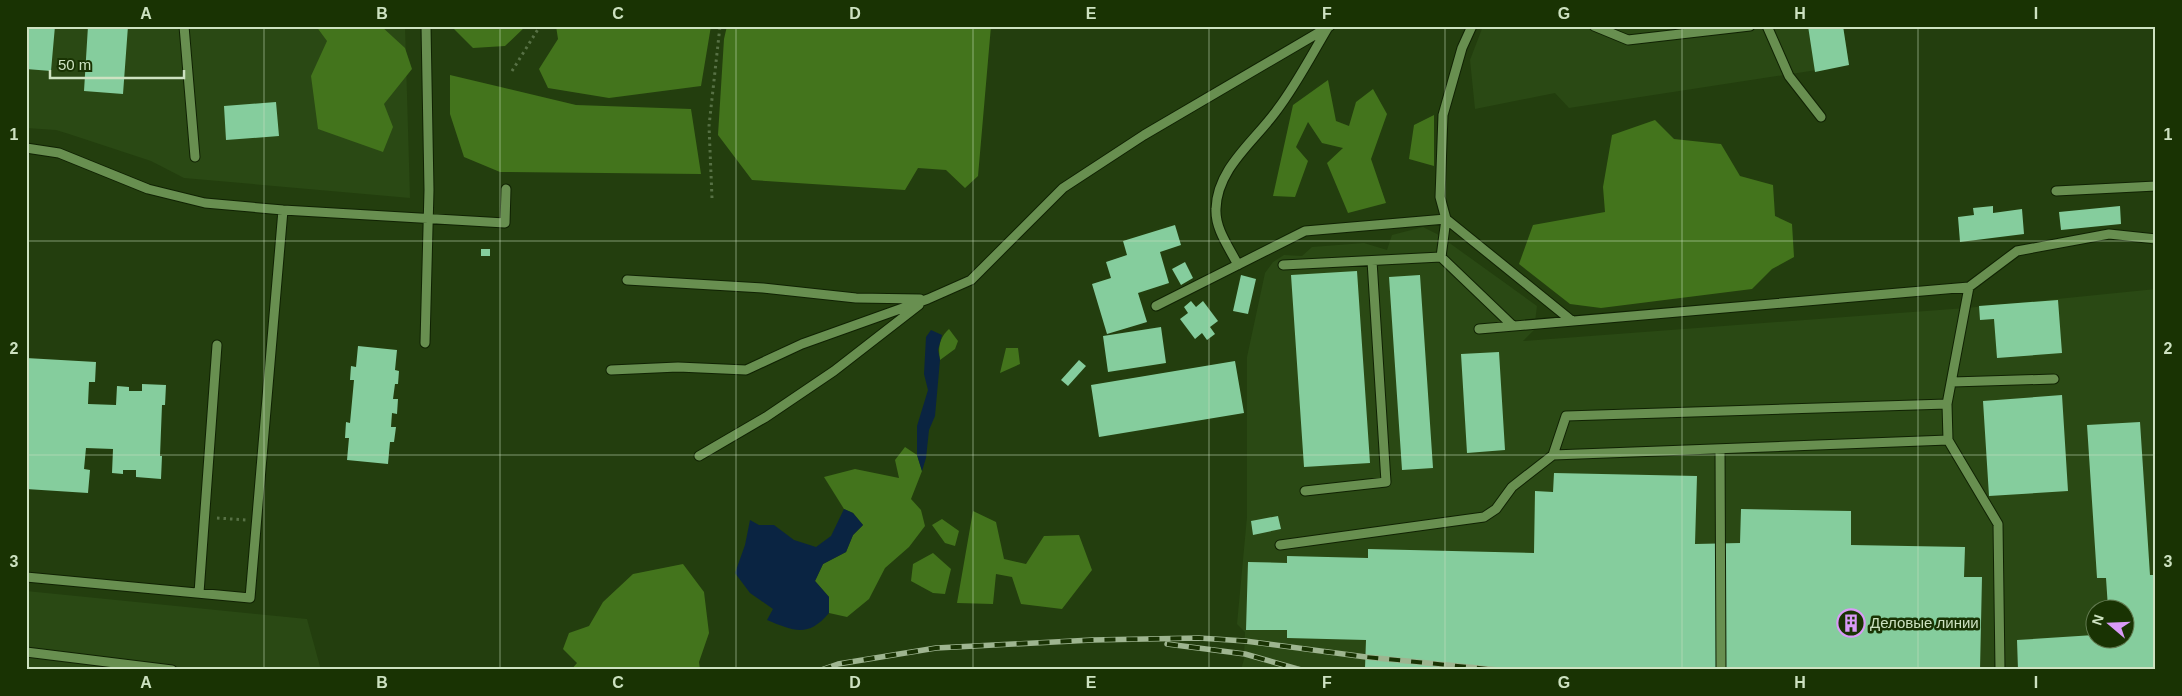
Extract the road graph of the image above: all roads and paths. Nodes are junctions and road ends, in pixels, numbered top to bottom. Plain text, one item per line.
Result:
1 (184, 26) edge
2 (426, 26) edge
3 (540, 26) edge
4 (720, 26) edge
5 (1472, 26) edge
6 (1594, 26) edge
7 (1750, 26) edge
8 (1767, 26) edge
9 (1329, 28) edge
10 (512, 71) dead end
11 (1821, 117) dead end
12 (26, 148) edge
13 (195, 157) dead end
14 (2156, 186) edge
15 (506, 188) dead end
16 (2056, 191) dead end
17 (712, 198) dead end
18 (283, 210) junction
19 (428, 218) junction
20 (1446, 219) junction
21 (2156, 239) edge
22 (1441, 257) junction
23 (1372, 260) junction
24 (1238, 265) junction
25 (1283, 265) dead end
26 (626, 280) dead end
27 (1969, 287) junction
28 (928, 299) junction
29 (1156, 306) dead end
30 (1572, 321) junction
31 (1513, 326) junction
32 (1479, 329) dead end
33 (425, 343) dead end
34 (217, 346) dead end
35 (611, 370) dead end
36 (2054, 378) dead end
37 (1952, 382) junction
38 (1947, 404) junction
39 (1948, 440) junction
40 (1720, 449) junction
41 (1553, 455) junction
42 (699, 456) dead end
43 (1305, 491) dead end
44 (204, 517) junction
45 (256, 521) junction
46 (1280, 545) dead end
47 (26, 577) edge
48 (199, 594) junction
49 (26, 652) edge
50 (172, 670) edge
51 (1720, 670) edge
52 (2000, 670) edge

1 - 13 lane
2 - 19 lane
3 - 10 path
4 - 17 path
5 - 20 lane
6 - 7 lane
8 - 11 lane
9 - 24 lane
9 - 28 lane
12 - 18 lane
14 - 16 lane
15 - 19 lane
18 - 19 lane
18 - 45 lane
19 - 33 lane
20 - 22 lane
20 - 24 lane
20 - 30 lane
21 - 27 lane
22 - 23 lane
22 - 31 lane
23 - 25 lane
23 - 43 lane
24 - 29 lane
26 - 28 lane
27 - 30 lane
27 - 37 lane
28 - 35 lane
28 - 42 lane
30 - 31 lane
31 - 32 lane
34 - 44 lane
36 - 37 lane
37 - 38 lane
38 - 39 lane
38 - 41 lane
39 - 40 lane
39 - 52 lane
40 - 41 lane
40 - 51 lane
41 - 46 lane
44 - 45 path
44 - 48 lane
45 - 48 lane
47 - 48 lane
49 - 50 lane

